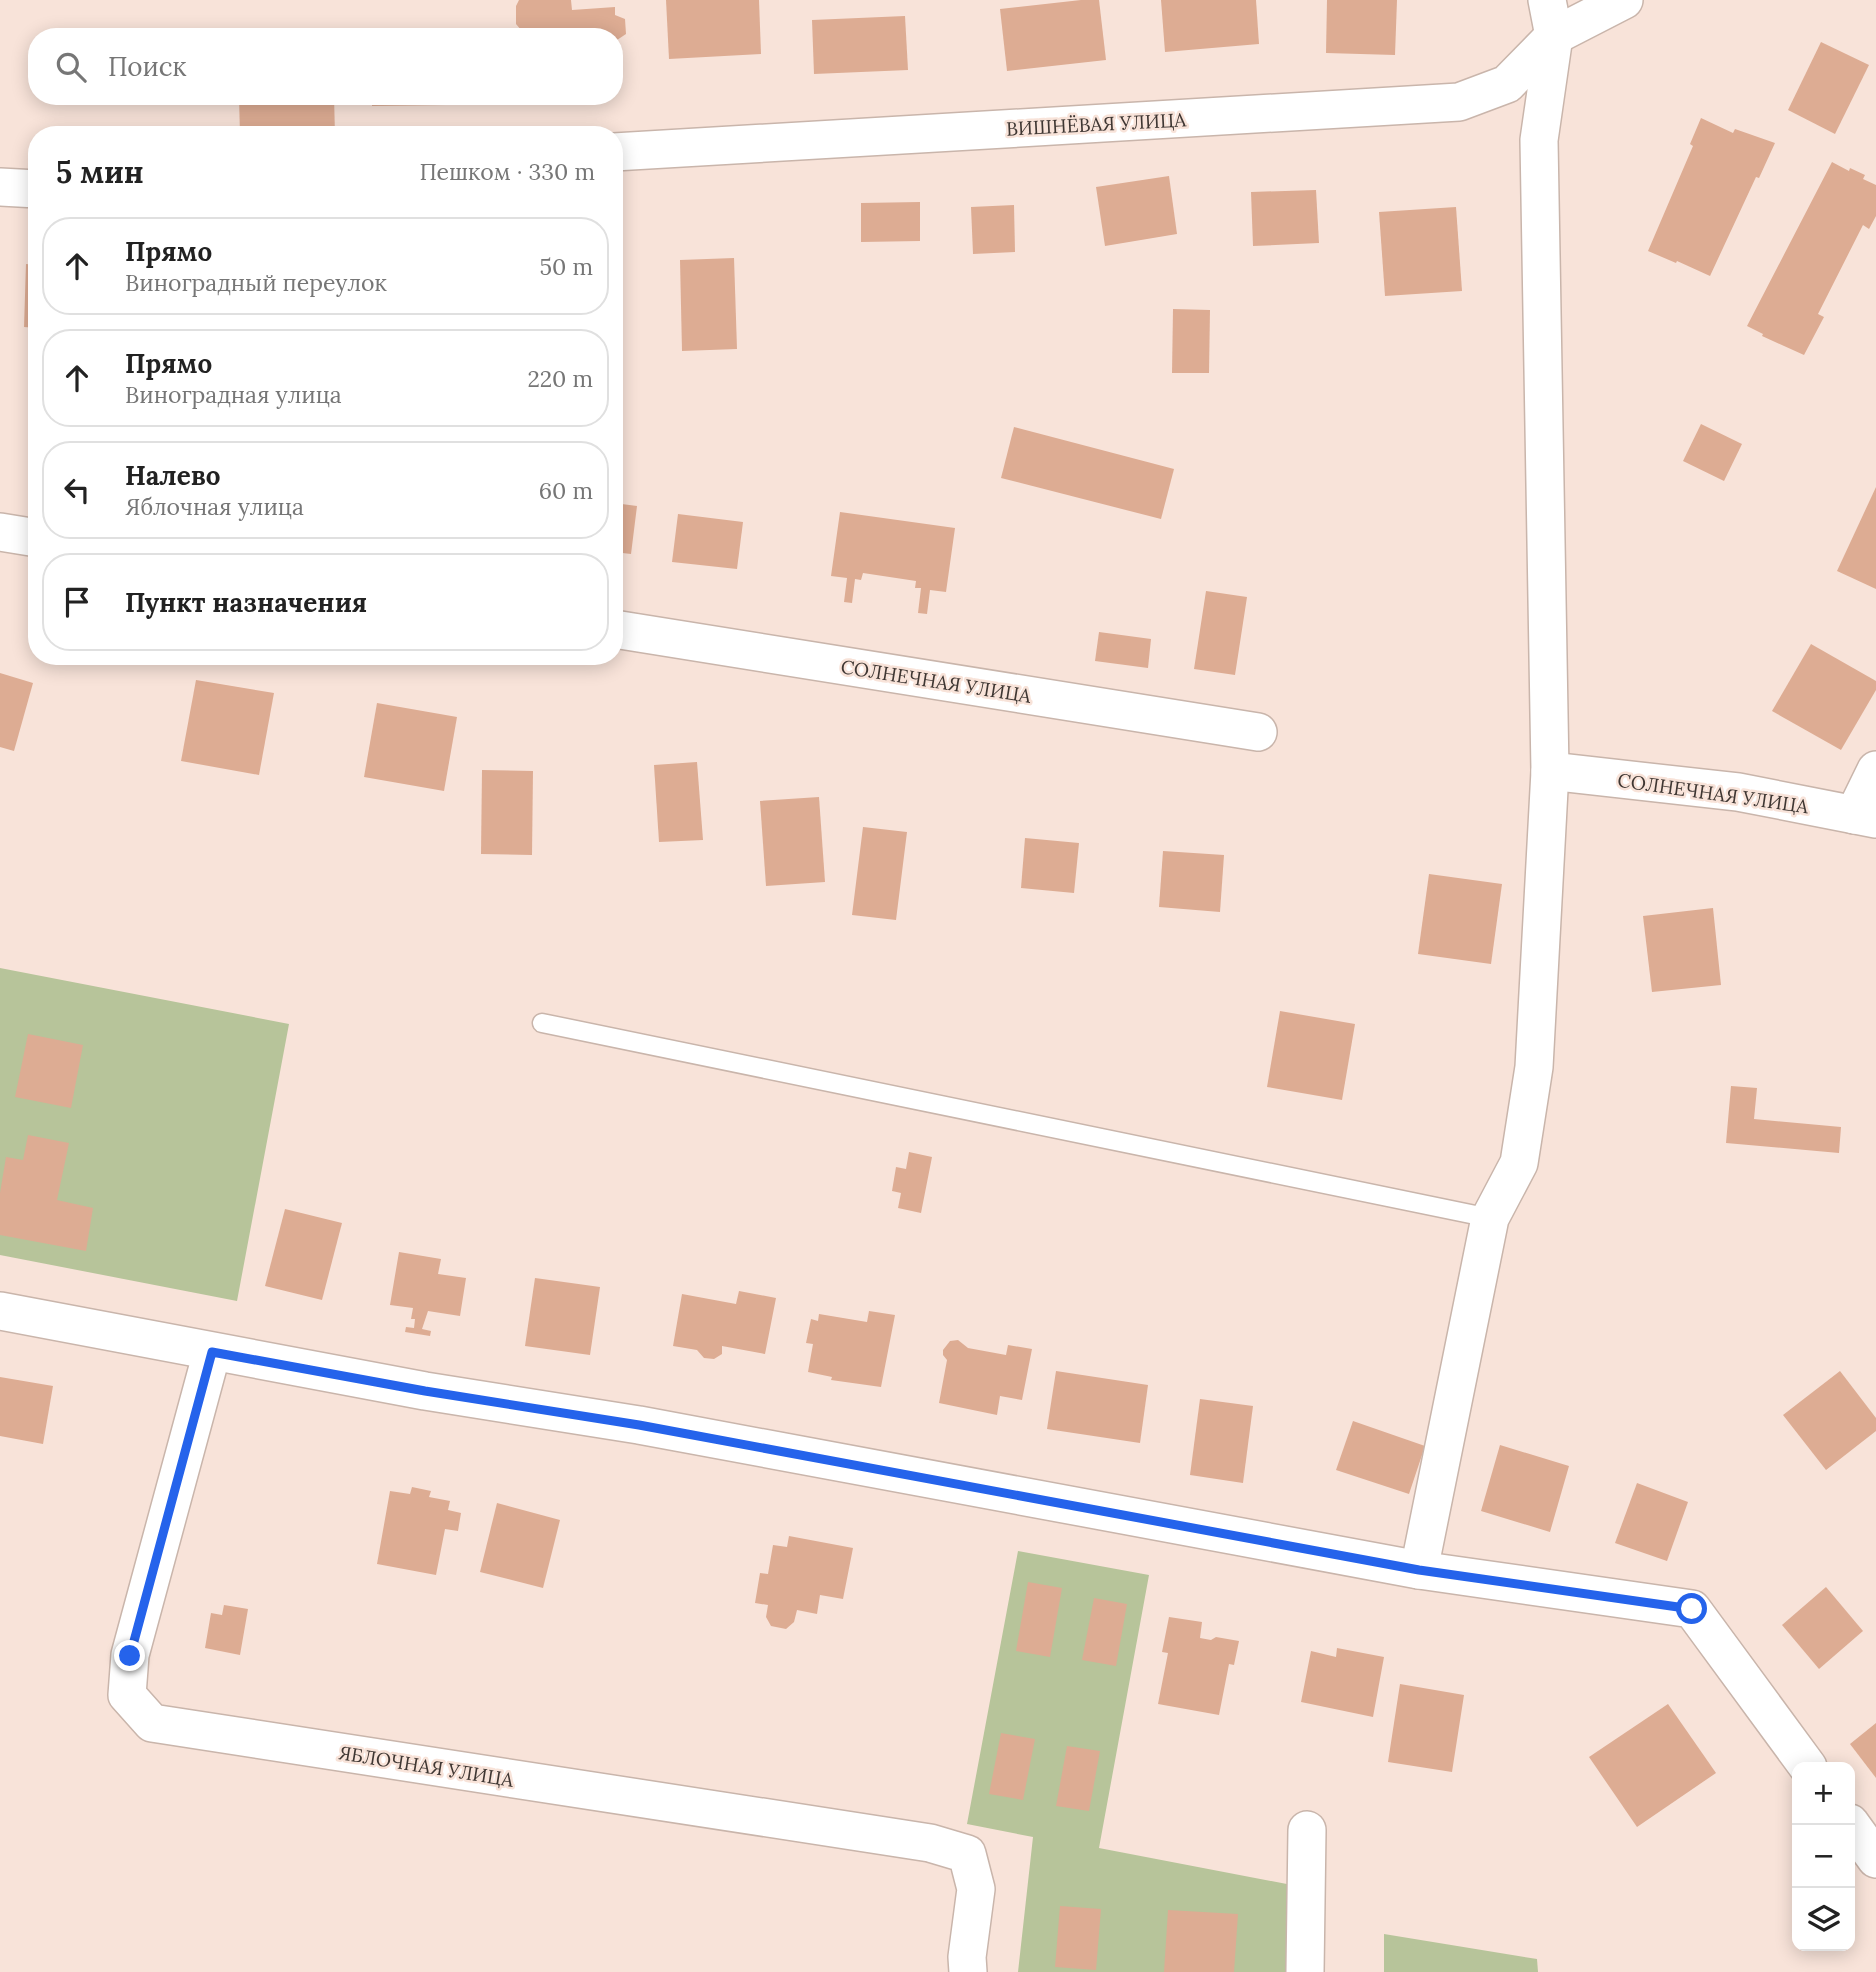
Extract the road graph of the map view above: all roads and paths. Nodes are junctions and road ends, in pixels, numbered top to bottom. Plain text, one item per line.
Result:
1 (1547, 0) edge
2 (1623, 0) edge
3 (1554, 36) junction
4 (623, 151) edge
5 (0, 187) edge
6 (28, 189) edge
7 (0, 532) edge
8 (28, 537) edge
9 (623, 630) edge
10 (1258, 732) dead end
11 (1876, 770) edge
12 (1550, 771) junction
13 (1865, 817) edge
14 (542, 1023) dead end
15 (1489, 1218) junction
16 (0, 1311) edge
17 (212, 1352) junction
18 (1419, 1570) junction
19 (1804, 1762) edge
20 (1851, 1825) edge
21 (1307, 1830) dead end
22 (1876, 1859) edge
23 (968, 1972) edge
24 (1305, 1972) edge

1 - 3 street
2 - 3 street, ВИШНЁВАЯ УЛИЦА
3 - 4 street, ВИШНЁВАЯ УЛИЦА
3 - 12 street
5 - 6 street
7 - 8 street
9 - 10 street, СОЛНЕЧНАЯ УЛИЦА
11 - 13 street
12 - 13 street, СОЛНЕЧНАЯ УЛИЦА
12 - 15 street
14 - 15 lane
15 - 18 street
16 - 17 street
17 - 18 street
17 - 23 street, ЯБЛОЧНАЯ УЛИЦА
18 - 19 street
20 - 22 street
21 - 24 street

